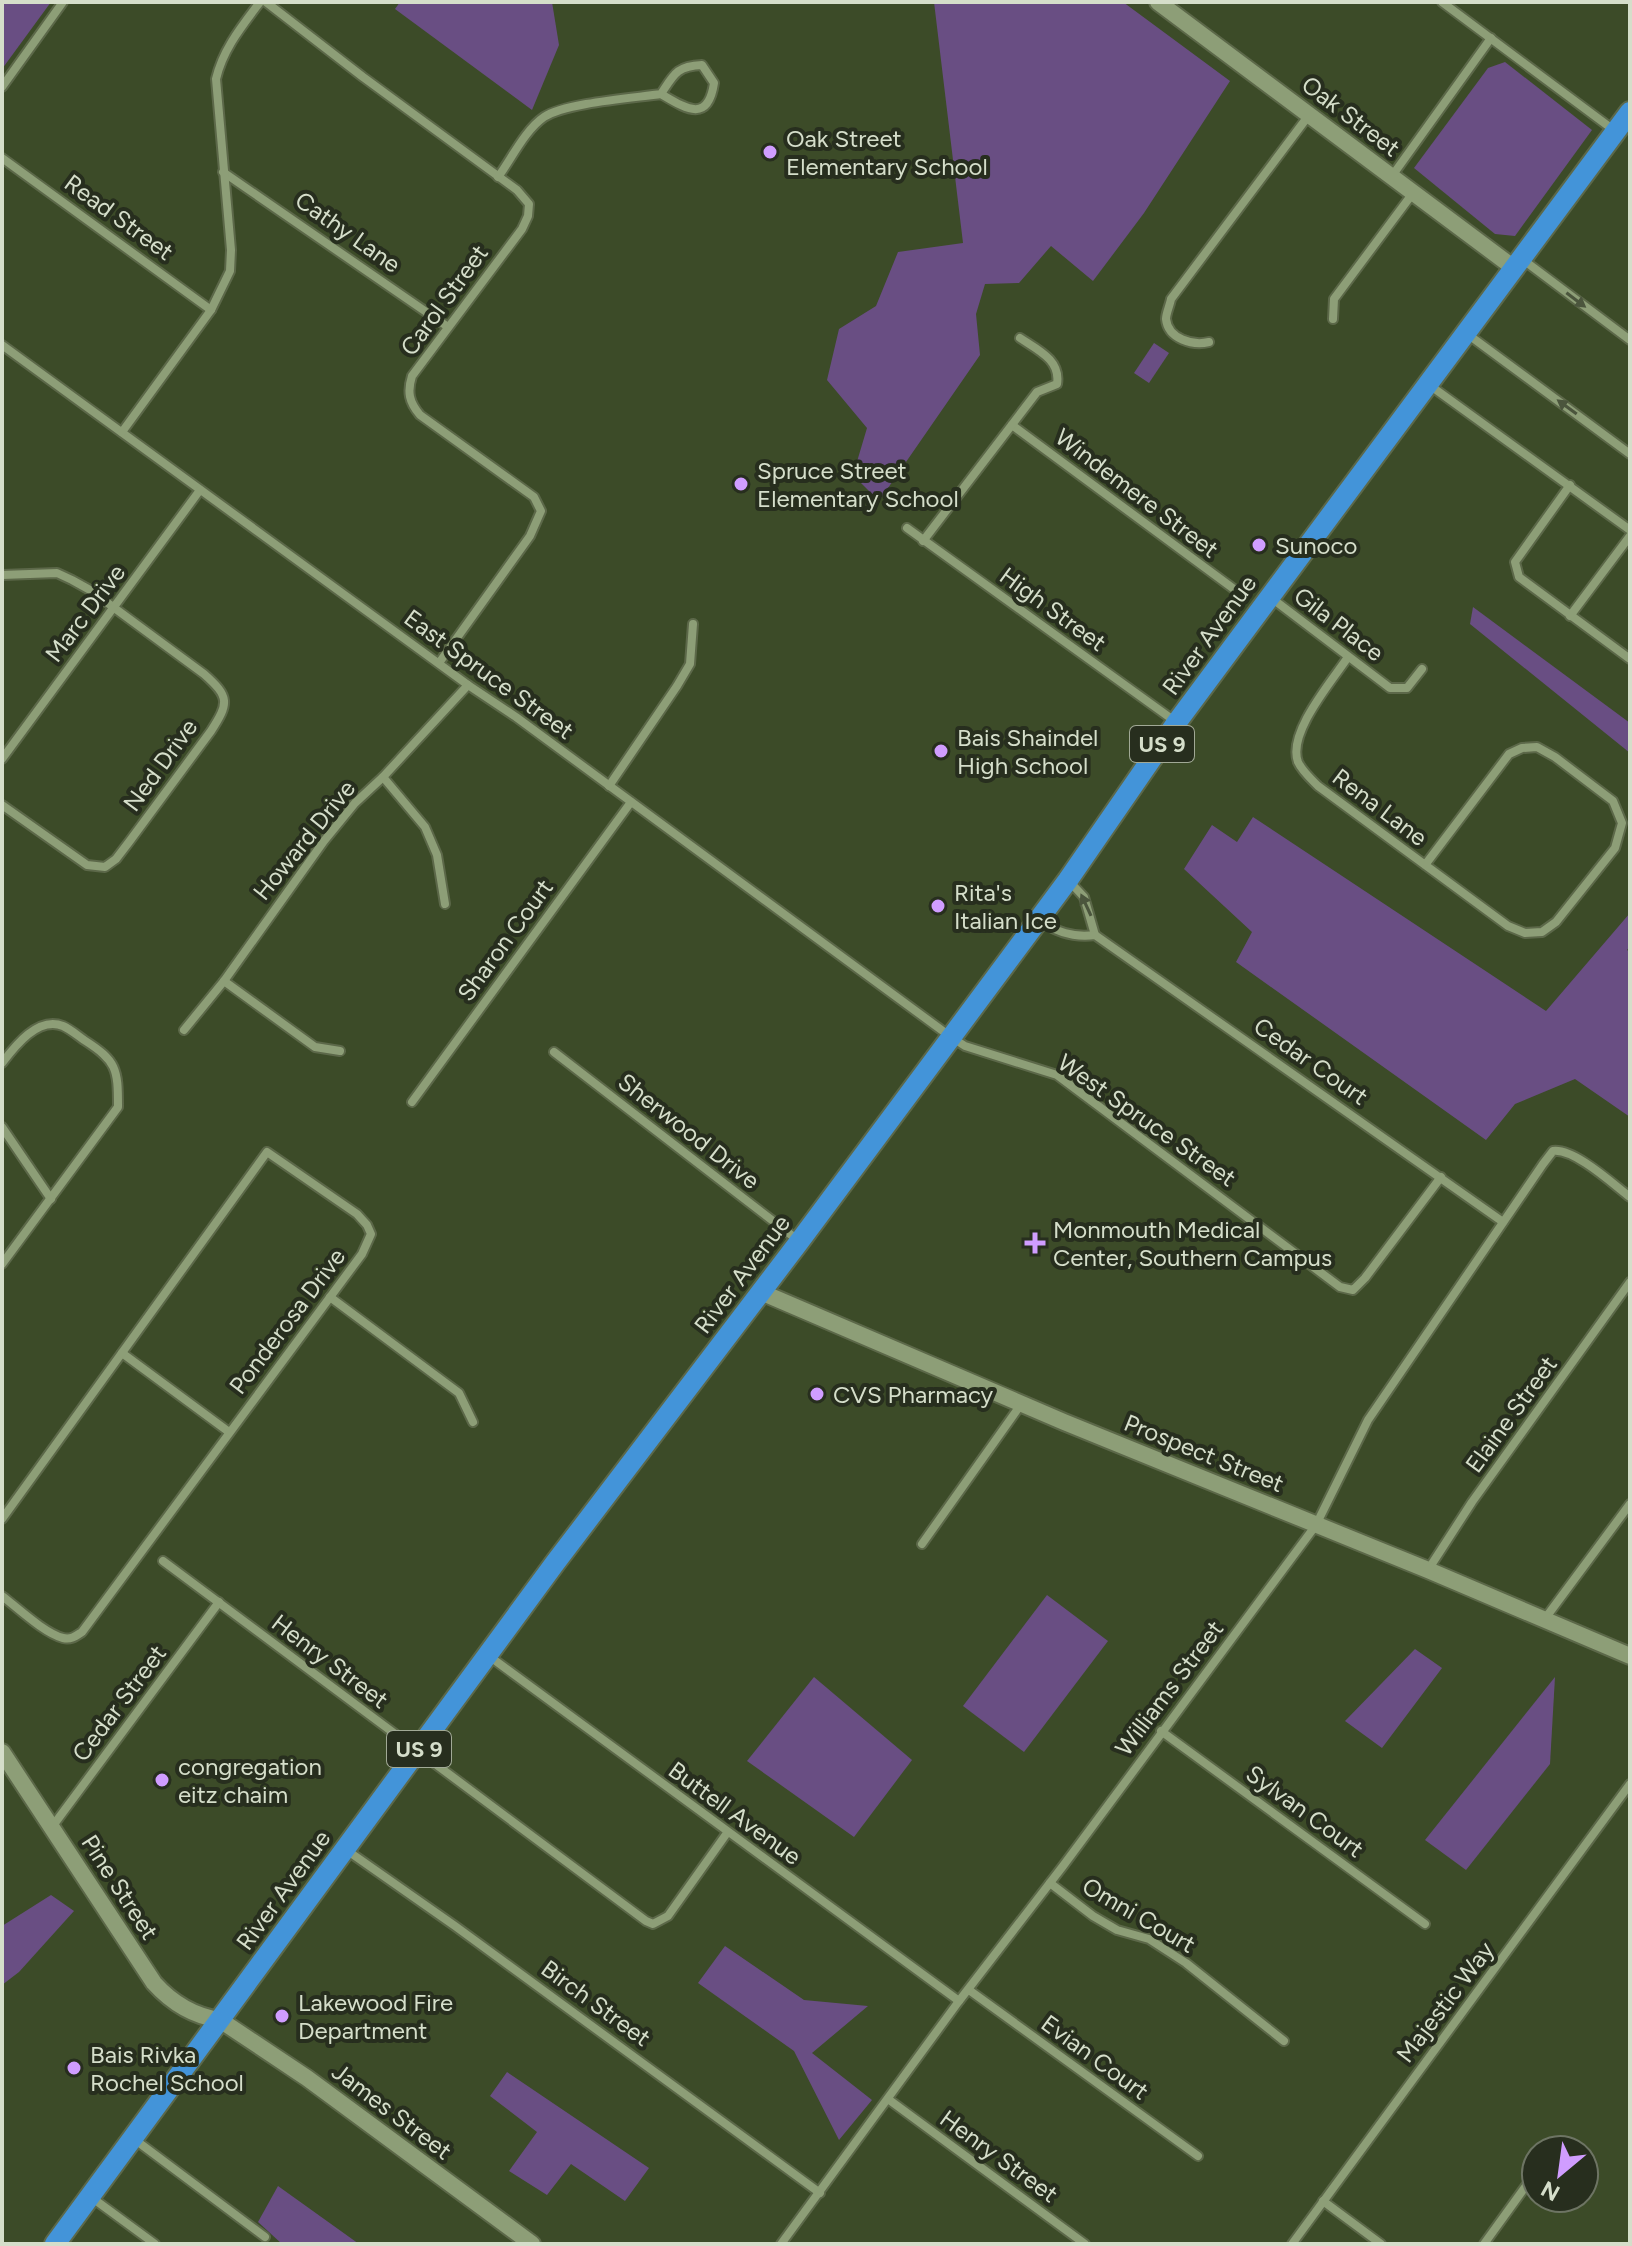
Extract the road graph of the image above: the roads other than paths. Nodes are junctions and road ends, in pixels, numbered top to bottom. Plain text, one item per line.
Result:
1 (63, 2) edge
2 (263, 2) edge
3 (1158, 2) edge
4 (1442, 2) edge
5 (1491, 38) junction
6 (2, 87) edge
7 (661, 94) junction
8 (1630, 112) edge
9 (1309, 114) junction
10 (1616, 131) junction
11 (2, 158) edge
12 (223, 172) junction
13 (1392, 176) junction
14 (498, 177) junction
15 (1414, 192) junction
16 (1518, 263) junction
17 (211, 310) junction
18 (1333, 319) dead end
19 (448, 327) junction
20 (1466, 333) junction
21 (1020, 338) dead end
22 (1630, 340) edge
23 (1209, 342) dead end
24 (2, 345) edge
25 (1428, 384) junction
26 (1012, 425) junction
27 (122, 432) junction
28 (1630, 454) edge
29 (1570, 485) junction
30 (200, 490) junction
31 (907, 528) dead end
32 (1630, 533) edge
33 (923, 541) junction
34 (2, 575) edge
35 (1238, 592) dead end
36 (1270, 596) junction
37 (114, 609) junction
38 (1570, 616) junction
39 (693, 624) dead end
40 (1348, 657) junction
41 (1630, 659) edge
42 (439, 663) junction
43 (1422, 669) dead end
44 (468, 685) junction
45 (1177, 722) junction
46 (2, 759) edge
47 (383, 777) junction
48 (609, 786) junction
49 (631, 802) junction
50 (2, 805) edge
51 (1425, 865) junction
52 (1068, 880) junction
53 (445, 904) dead end
54 (1037, 919) junction
55 (1095, 935) junction
56 (224, 981) junction
57 (184, 1030) dead end
58 (951, 1037) junction
59 (340, 1051) dead end
60 (554, 1052) dead end
61 (2, 1063) edge
62 (412, 1102) dead end
63 (2, 1127) edge
64 (1441, 1177) junction
65 (1630, 1197) edge
66 (51, 1199) junction
67 (1503, 1222) junction
68 (799, 1242) junction
69 (2, 1264) edge
70 (1630, 1282) edge
71 (761, 1292) junction
72 (330, 1297) junction
73 (122, 1353) junction
74 (1023, 1403) junction
75 (473, 1422) dead end
76 (229, 1432) junction
77 (1630, 1504) edge
78 (2, 1519) edge
79 (1316, 1525) junction
80 (922, 1544) dead end
81 (163, 1561) dead end
82 (1428, 1570) junction
83 (2, 1596) edge
84 (219, 1602) junction
85 (1544, 1620) junction
86 (488, 1655) junction
87 (1629, 1655) edge
88 (1161, 1731) junction
89 (417, 1751) junction
90 (2, 1752) edge
91 (1630, 1784) edge
92 (52, 1827) junction
93 (727, 1833) junction
94 (345, 1849) junction
95 (1050, 1883) junction
96 (1425, 1924) dead end
97 (969, 1990) junction
98 (959, 2001) junction
99 (220, 2020) junction
100 (1284, 2041) dead end
101 (888, 2099) junction
102 (133, 2139) junction
103 (1198, 2156) dead end
104 (820, 2193) junction
105 (1520, 2194) edge
106 (91, 2196) junction
107 (1323, 2201) junction
108 (265, 2237) dead end
109 (784, 2243) edge
110 (55, 2244) edge
111 (155, 2244) edge
112 (532, 2244) edge
113 (1085, 2244) edge
114 (1292, 2244) edge
115 (1381, 2244) edge
116 (1484, 2244) edge

1 - 6 street
2 - 12 street
2 - 14 street, Carol Street
3 - 9 street, Oak Street
4 - 5 street
5 - 10 street
5 - 13 street
7 - 7 street
7 - 14 street
8 - 10 highway, River Avenue / US 9
9 - 13 street, Oak Street
9 - 23 street
10 - 16 highway, River Avenue / US 9
11 - 17 street, Read Street
12 - 17 street
12 - 19 street, Cathy Lane
13 - 15 street, Oak Street
14 - 19 street, Carol Street
15 - 16 street, Oak Street
15 - 18 street
16 - 20 highway, River Avenue / US 9
16 -> 22 street
17 - 27 street
19 - 42 street, Carol Street
20 - 25 highway, River Avenue / US 9
28 -> 20 street
21 - 26 street
24 - 27 street, East Spruce Street
25 - 29 street
25 - 36 highway, River Avenue / US 9
26 - 33 street
26 - 35 street, Windemere Street
27 - 30 street, East Spruce Street
29 - 32 street
29 - 38 street
30 - 37 street, Marc Drive
30 - 42 street, East Spruce Street
31 - 33 street, High Street
32 - 38 street
33 - 45 street, High Street
34 - 37 street
36 - 40 street, Gila Place
36 - 45 highway, River Avenue / US 9
37 - 46 street, Marc Drive
37 - 50 street, Ned Drive
38 - 41 street
39 - 48 street
40 - 43 street, Gila Place
40 - 51 street, Rena Lane
42 - 44 street, East Spruce Street
44 - 47 street, Howard Drive
44 - 48 street, East Spruce Street
45 - 52 highway, River Avenue / US 9
47 - 53 street
47 - 56 street, Howard Drive
48 - 49 street, East Spruce Street
49 - 58 street, East Spruce Street
49 - 62 street, Sharon Court
51 - 51 street, Rena Lane
52 - 54 highway, River Avenue / US 9
55 -> 52 street
54 - 55 street, Cedar Court
54 - 58 highway, River Avenue / US 9
55 - 64 street, Cedar Court
56 - 57 street, Howard Drive
56 - 59 street
58 - 64 street, West Spruce Street
58 - 68 highway, River Avenue / US 9
60 - 68 street, Sherwood Drive
61 - 66 street
63 - 66 street
64 - 67 street, Cedar Court
65 - 67 street, Williams Street
66 - 69 street
67 - 79 street, Williams Street
68 - 71 highway, River Avenue / US 9
70 - 82 street, Elaine Street
71 - 74 street, Prospect Street
71 - 86 highway, River Avenue / US 9
72 - 73 street, Ponderosa Drive
72 - 75 street
72 - 76 street, Ponderosa Drive
73 - 76 street
73 - 78 street, Ponderosa Drive
74 - 79 street, Prospect Street
74 - 80 street
76 - 83 street, Ponderosa Drive
77 - 85 street
79 - 82 street, Prospect Street
79 - 88 street, Williams Street
81 - 84 street, Henry Street
82 - 85 street, Prospect Street
84 - 89 street, Henry Street
84 - 92 street, Cedar Street
85 - 87 street, Prospect Street
86 - 89 highway, River Avenue / US 9
86 - 93 street, Buttell Avenue
88 - 95 street, Williams Street
88 - 96 street, Sylvan Court
89 - 93 street, Henry Street
89 - 94 highway, River Avenue / US 9
90 - 92 street, Pine Street
91 - 107 street, Majestic Way
92 - 99 street, Pine Street
93 - 98 street, Buttell Avenue
94 - 99 highway, River Avenue / US 9
94 - 104 street, Birch Street
95 - 97 street, Williams Street
95 - 100 street, Omni Court
97 - 98 street, Williams Street
97 - 103 street, Evian Court
98 - 101 street, Williams Street
99 - 102 highway, River Avenue / US 9
99 - 112 street, James Street
101 - 104 street, Williams Street
101 - 113 street, Henry Street
102 - 106 highway, River Avenue / US 9
102 - 108 street
104 - 109 street, Williams Street
105 - 116 street
106 - 110 highway, River Avenue / US 9
106 - 111 street
107 - 114 street, Majestic Way
107 - 115 street

